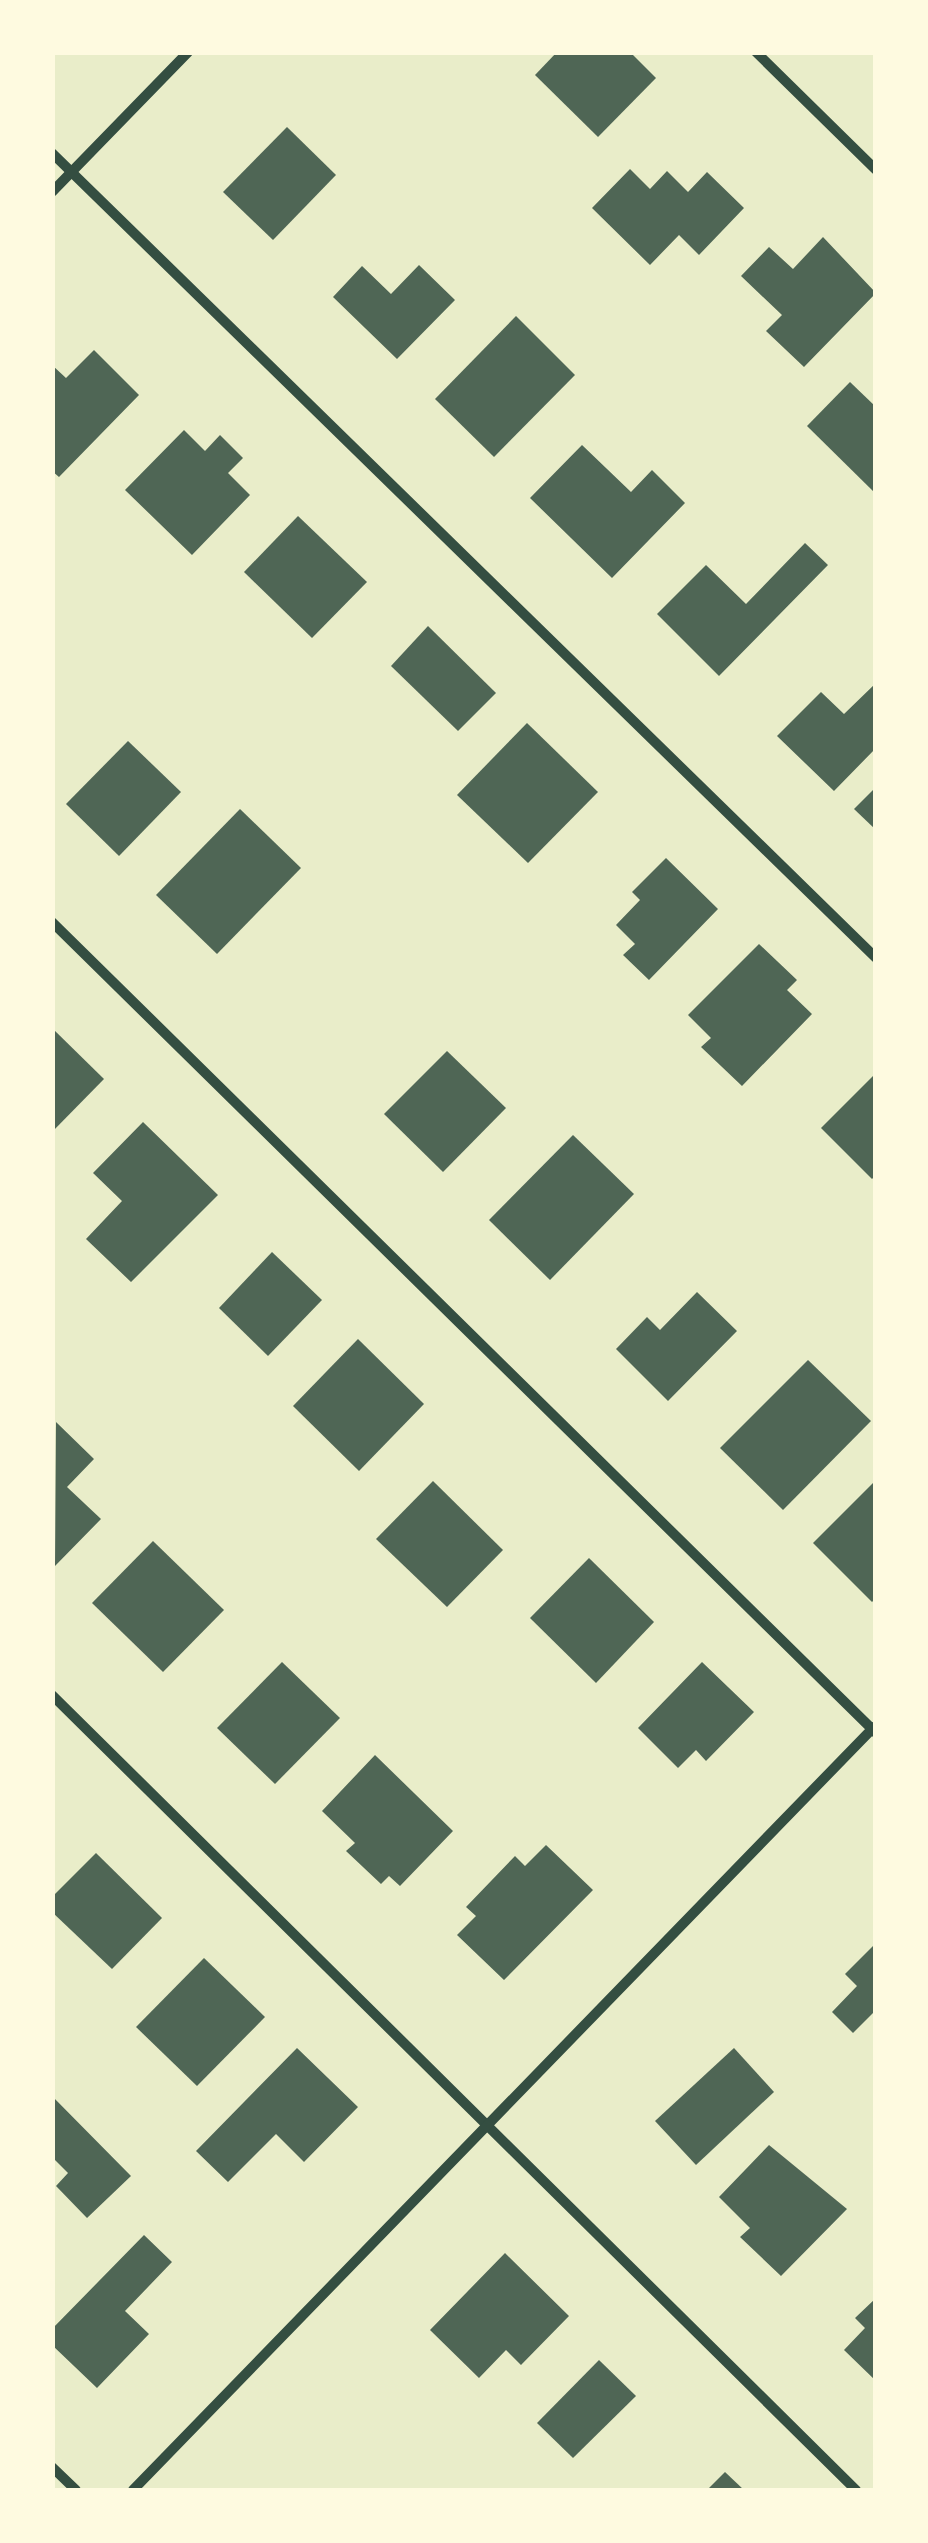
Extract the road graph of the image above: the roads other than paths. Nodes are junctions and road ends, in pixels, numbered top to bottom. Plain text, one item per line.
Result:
1 (188, 52) edge
2 (756, 52) edge
3 (52, 154) edge
4 (876, 170) edge
5 (72, 172) junction
6 (52, 192) edge
7 (52, 922) edge
8 (876, 958) edge
9 (52, 1694) edge
10 (874, 1729) edge
11 (488, 2120) junction
12 (52, 2468) edge
13 (76, 2490) edge
14 (133, 2490) edge
15 (856, 2490) edge

1 - 5 street
2 - 4 street
3 - 5 street
5 - 6 street
5 - 8 street
7 - 10 street
9 - 11 street
10 - 11 street
11 - 14 street
11 - 15 street
12 - 13 street

